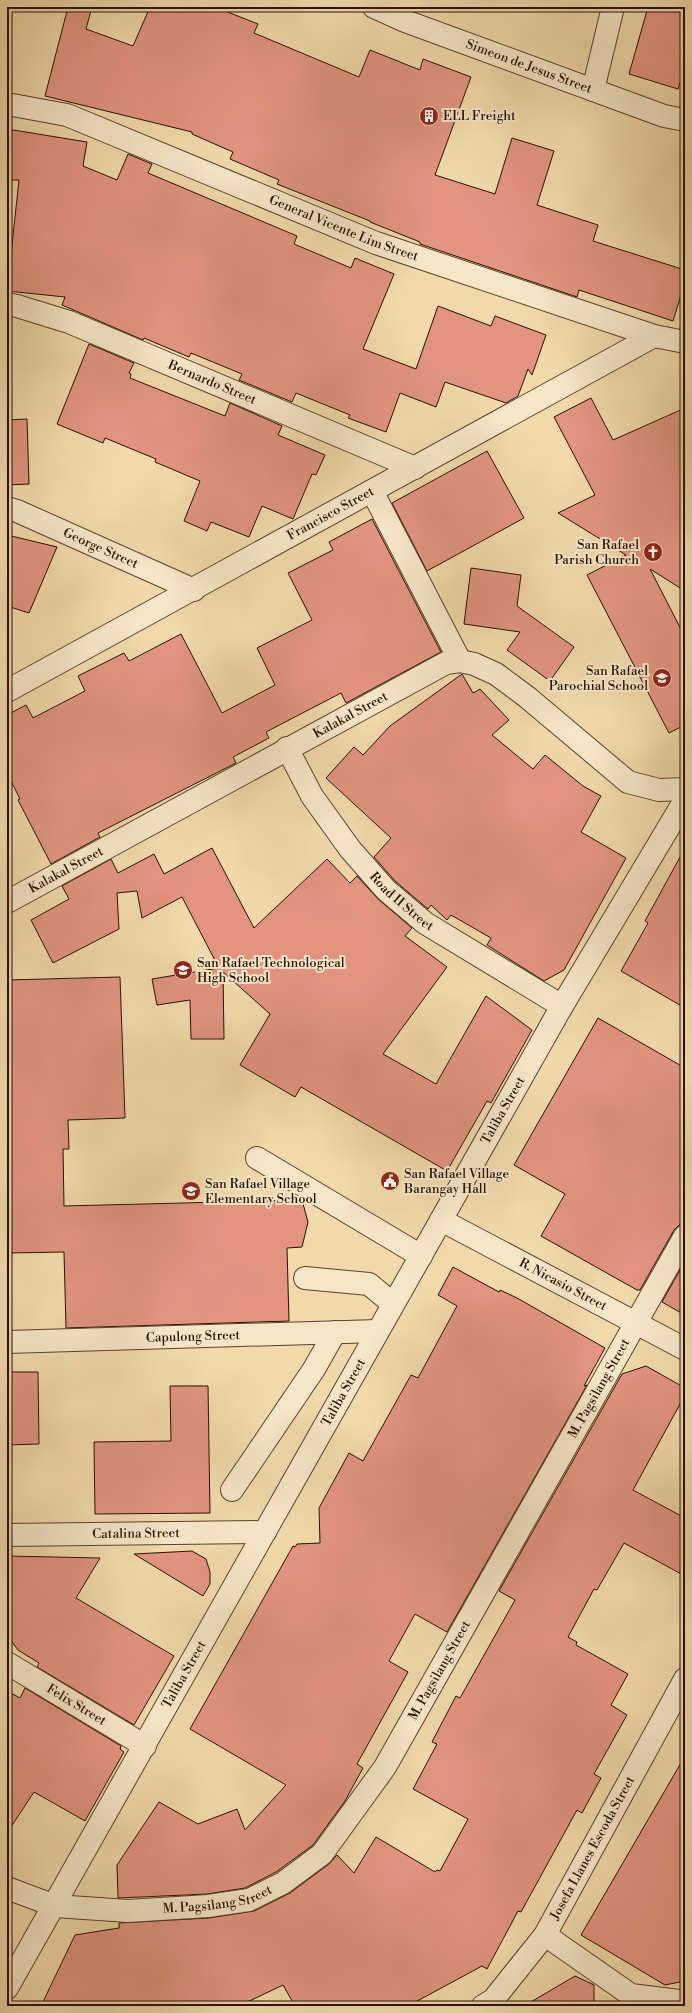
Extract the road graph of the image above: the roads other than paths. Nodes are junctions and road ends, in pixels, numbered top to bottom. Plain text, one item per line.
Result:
1 (374, 7) edge
2 (613, 7) edge
3 (593, 90) junction
4 (7, 104) edge
5 (685, 120) edge
6 (7, 304) edge
7 (654, 336) junction
8 (685, 342) edge
9 (415, 468) junction
10 (372, 491) junction
11 (7, 508) edge
12 (194, 590) junction
13 (460, 661) junction
14 (7, 691) edge
15 (287, 748) junction
16 (685, 789) edge
17 (685, 800) edge
18 (7, 902) edge
19 (562, 1006) junction
20 (257, 1158) dead end
21 (441, 1220) junction
22 (685, 1236) edge
23 (421, 1256) junction
24 (306, 1278) dead end
25 (393, 1304) junction
26 (636, 1323) junction
27 (378, 1331) junction
28 (335, 1332) junction
29 (7, 1342) edge
30 (685, 1349) edge
31 (232, 1490) dead end
32 (265, 1532) junction
33 (7, 1535) edge
34 (7, 1663) edge
35 (685, 1679) edge
36 (145, 1746) junction
37 (7, 1888) edge
38 (55, 1906) junction
39 (545, 1935) junction
40 (7, 1988) edge
41 (685, 2000) edge
42 (483, 2006) edge

1 - 3 street, Simeon de Jesus Street
2 - 3 street
3 - 5 street, Simeon de Jesus Street
4 - 7 street, General Vicente Lim Street
6 - 9 street, Bernardo Street
7 - 8 street, General Vicente Lim Street
7 - 9 street, Francisco Street
9 - 10 street, Francisco Street
10 - 12 street, Francisco Street
10 - 13 street
11 - 12 street, George Street
12 - 14 street, Francisco Street
13 - 15 street, Kalakal Street
13 - 16 street
15 - 18 street, Kalakal Street
15 - 19 street, Road II Street
17 - 19 street, Taliba Street
19 - 21 street, Taliba Street
20 - 23 street
21 - 23 street, Taliba Street
21 - 26 street, R. Nicasio Street
22 - 26 street, M. Pagsilang Street
23 - 25 street, Taliba Street
24 - 25 street
25 - 27 street, Taliba Street
26 - 30 street, R. Nicasio Street
26 - 38 street, M. Pagsilang Street
27 - 28 street, Capulong Street
27 - 32 street, Taliba Street
28 - 29 street, Capulong Street
28 - 31 street
32 - 33 street, Catalina Street
32 - 36 street, Taliba Street
34 - 36 street, Felix Street
35 - 39 street, Josefa Llanes Escoda Street
36 - 38 street, Taliba Street
37 - 38 street, M. Pagsilang Street
38 - 40 street, Taliba Street
39 - 41 street
39 - 42 street, Josefa Llanes Escoda Street

